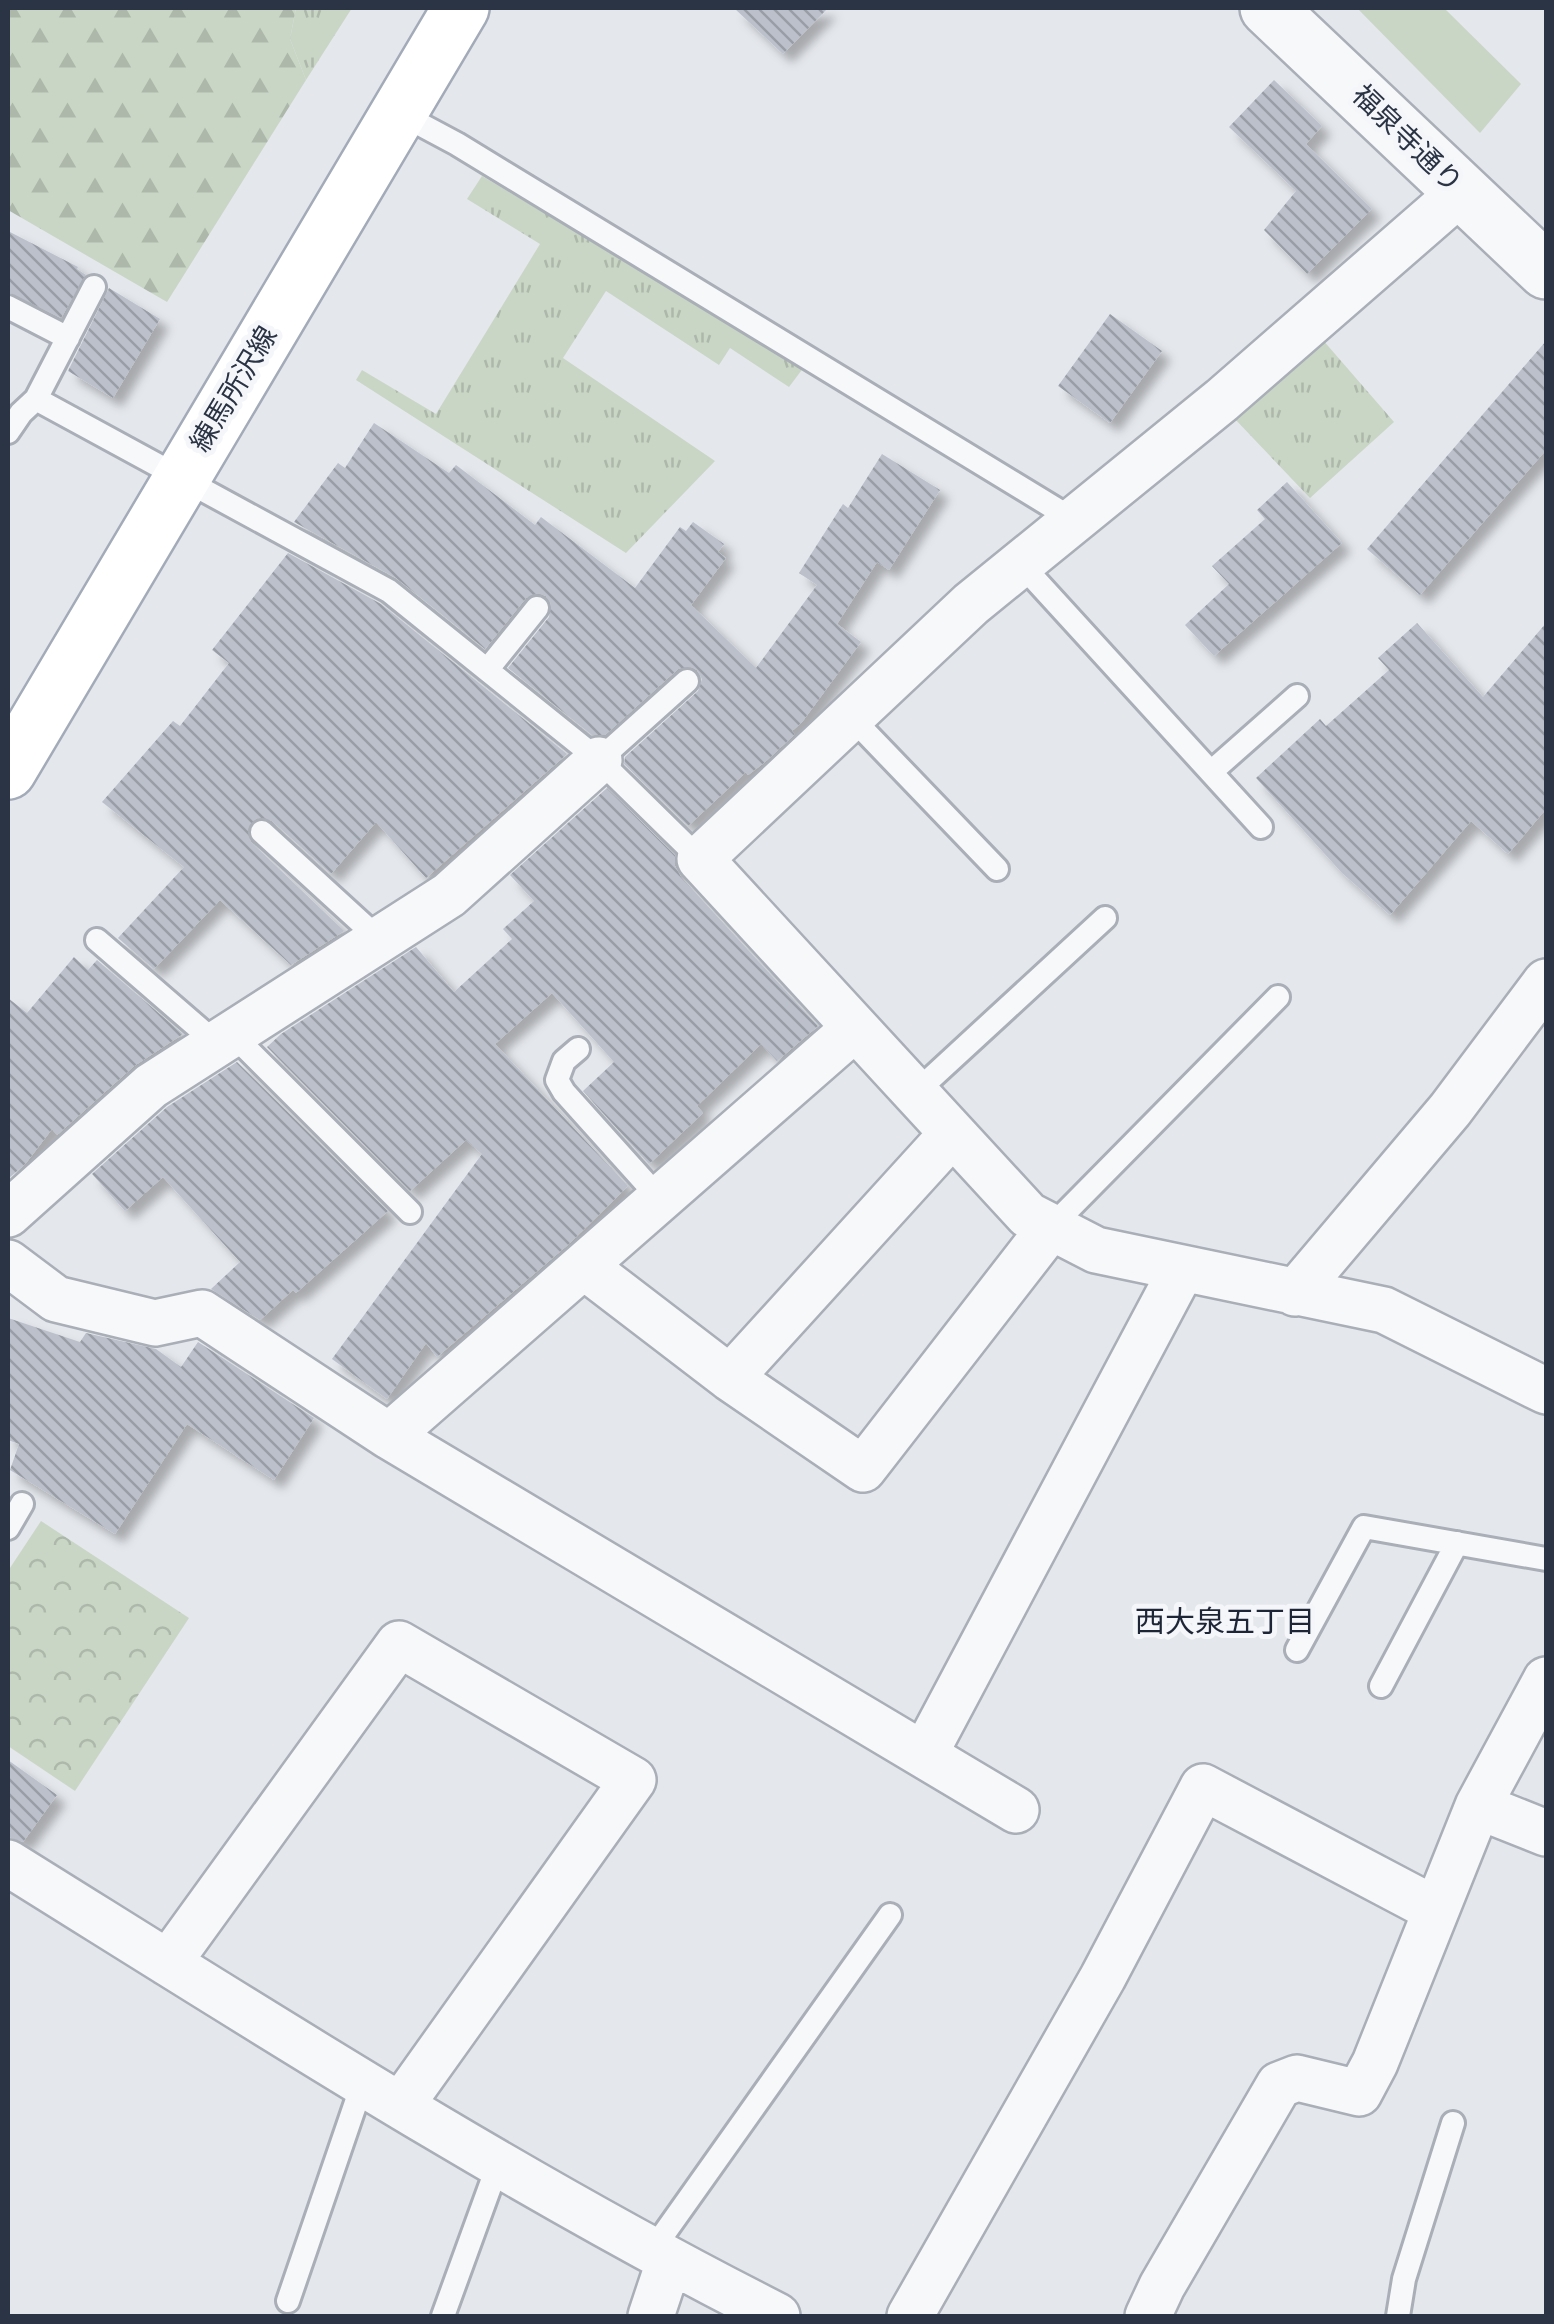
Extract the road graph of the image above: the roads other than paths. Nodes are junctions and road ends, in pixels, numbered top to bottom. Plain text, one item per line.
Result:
1 (461, 8) edge
2 (1268, 8) edge
3 (398, 113) junction
4 (1462, 191) junction
5 (1542, 257) edge
6 (94, 287) dead end
7 (8, 306) edge
8 (68, 338) junction
9 (36, 400) junction
10 (8, 432) edge
11 (180, 480) junction
12 (1074, 520) junction
13 (1020, 563) junction
14 (537, 608) dead end
15 (487, 670) junction
16 (687, 682) dead end
17 (1297, 696) dead end
18 (852, 717) junction
19 (599, 760) junction
20 (8, 771) edge
21 (1210, 772) junction
22 (1261, 827) dead end
23 (262, 832) dead end
24 (700, 859) junction
25 (997, 869) dead end
26 (1105, 918) dead end
27 (97, 940) dead end
28 (379, 940) junction
29 (1546, 982) edge
30 (1278, 997) dead end
31 (855, 1028) junction
32 (224, 1038) junction
33 (578, 1049) dead end
34 (915, 1093) junction
35 (952, 1134) junction
36 (660, 1200) junction
37 (410, 1212) dead end
38 (8, 1214) edge
39 (1050, 1228) junction
40 (8, 1263) edge
41 (585, 1267) junction
42 (1182, 1269) junction
43 (1295, 1294) junction
44 (730, 1378) junction
45 (1546, 1391) edge
46 (389, 1436) junction
47 (22, 1504) dead end
48 (8, 1528) edge
49 (1456, 1543) junction
50 (1546, 1558) edge
51 (1298, 1650) dead end
52 (1546, 1680) edge
53 (1381, 1686) dead end
54 (924, 1754) junction
55 (1478, 1806) junction
56 (1016, 1810) dead end
57 (1546, 1833) edge
58 (8, 1863) edge
59 (1436, 1910) junction
60 (890, 1915) dead end
61 (168, 1963) junction
62 (362, 2082) junction
63 (401, 2104) junction
64 (1454, 2124) dead end
65 (499, 2162) junction
66 (660, 2257) junction
67 (288, 2301) dead end
68 (443, 2316) edge
69 (651, 2316) edge
70 (777, 2316) edge
71 (910, 2316) edge
72 (1148, 2316) edge
73 (1398, 2316) edge

1 - 3 main road, 練馬所沢線
2 - 4 street, 福泉寺通り
3 - 11 main road, 練馬所沢線
3 - 12 lane
4 - 5 street, 福泉寺通り
4 - 12 street
6 - 8 lane
7 - 8 lane
8 - 9 lane
9 - 10 lane
9 - 11 lane
11 - 15 lane
11 - 20 main road, 練馬所沢線
12 - 13 street
13 - 18 street
13 - 21 lane
14 - 15 lane
15 - 19 lane
16 - 19 lane
17 - 21 lane
18 - 24 street
18 - 25 lane
19 - 24 lane
19 - 28 street
21 - 22 lane
23 - 28 lane
24 - 31 street
26 - 34 lane
27 - 32 lane
28 - 32 street
29 - 43 street
30 - 39 lane
31 - 34 street
31 - 36 street
32 - 37 lane
32 - 38 street
33 - 36 lane
34 - 35 street
35 - 39 street
35 - 44 street
36 - 41 street
39 - 42 street
39 - 44 street
40 - 46 street
41 - 44 street
41 - 46 street
42 - 43 street
42 - 54 street
43 - 45 street
46 - 54 street
47 - 48 lane
49 - 50 lane
49 - 51 lane
49 - 53 lane
52 - 55 street
54 - 56 street
55 - 57 street
55 - 59 street
58 - 61 street
59 - 71 street
59 - 72 street
60 - 66 lane
61 - 62 street
61 - 63 street
62 - 63 street
62 - 67 lane
63 - 65 street
64 - 73 lane
65 - 66 street
65 - 68 lane
66 - 69 street
66 - 70 street

